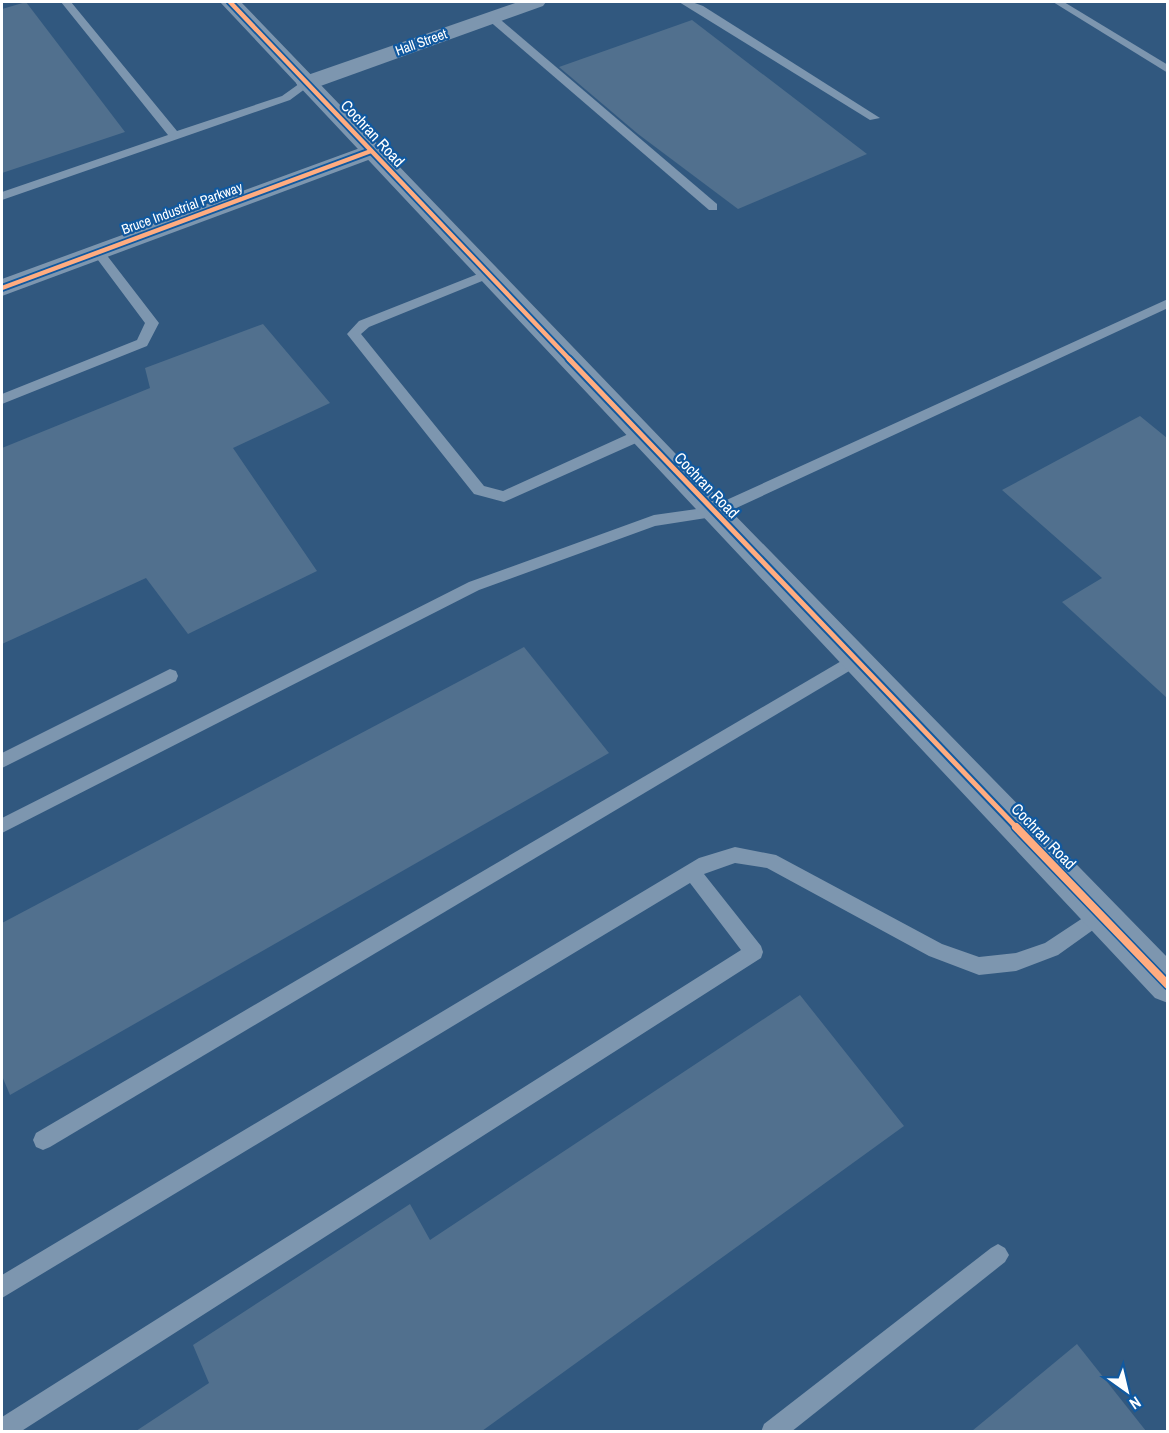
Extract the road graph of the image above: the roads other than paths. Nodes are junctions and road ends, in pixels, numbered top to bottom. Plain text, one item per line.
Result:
1 (66, 2) edge
2 (230, 2) edge
3 (536, 2) edge
4 (684, 2) edge
5 (1058, 2) edge
6 (492, 17) junction
7 (1167, 70) edge
8 (307, 83) junction
9 (874, 118) dead end
10 (175, 136) junction
11 (371, 151) junction
12 (2, 196) edge
13 (713, 207) dead end
14 (98, 252) junction
15 (488, 274) junction
16 (2, 288) edge
17 (1167, 303) edge
18 (2, 399) edge
19 (640, 435) junction
20 (714, 512) junction
21 (855, 659) junction
22 (170, 676) dead end
23 (2, 761) edge
24 (2, 826) edge
25 (692, 872) junction
26 (1101, 914) junction
27 (1167, 985) edge
28 (43, 1140) dead end
29 (998, 1255) dead end
30 (2, 1287) edge
31 (2, 1430) edge
32 (772, 1431) edge

1 - 10 lane
2 - 8 street, Cochran Road
3 - 6 street, Hall Street
4 - 9 lane
5 - 7 lane
6 - 8 street, Hall Street
6 - 13 lane
8 - 10 lane
8 - 11 street, Cochran Road
10 - 12 lane
11 - 14 street, Bruce Industrial Parkway
11 - 15 street, Cochran Road
14 - 16 street, Bruce Industrial Parkway
14 - 18 lane
15 - 19 street, Cochran Road
15 - 19 lane
17 - 20 lane
19 - 20 street, Cochran Road
20 - 21 street, Cochran Road
20 - 24 lane
21 - 26 street, Cochran Road
21 - 28 lane
22 - 23 lane
25 - 26 lane
25 - 30 lane
25 - 31 lane
26 - 27 street, Cochran Road
29 - 32 lane

